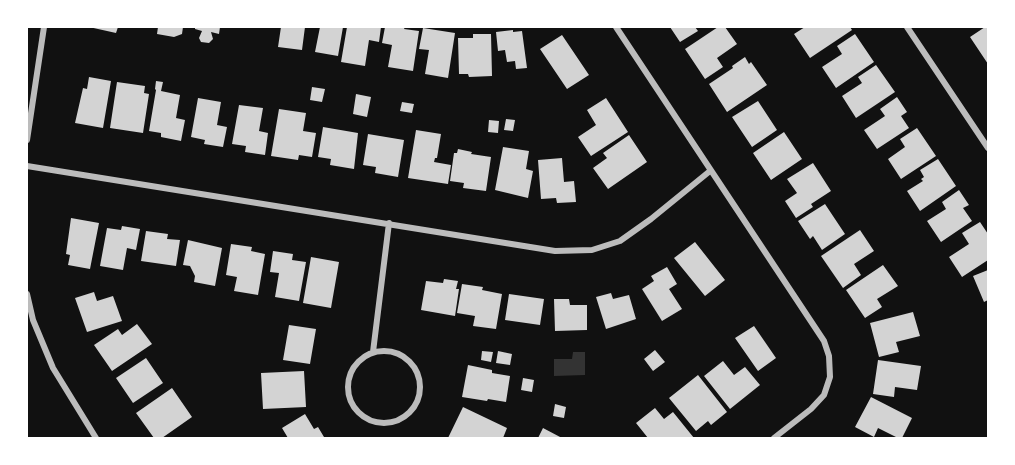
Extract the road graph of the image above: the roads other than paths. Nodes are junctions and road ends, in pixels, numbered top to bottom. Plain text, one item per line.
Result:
1 (44, 27) edge
2 (616, 27) edge
3 (907, 27) edge
4 (27, 140) edge
5 (988, 148) edge
6 (27, 166) edge
7 (710, 171) junction
8 (389, 223) junction
9 (27, 294) edge
10 (373, 352) junction
11 (96, 438) edge
12 (774, 438) edge

1 - 4 street
2 - 7 street
3 - 5 street
6 - 8 street
7 - 8 street
7 - 12 street
8 - 10 street
9 - 11 street
10 - 10 street

